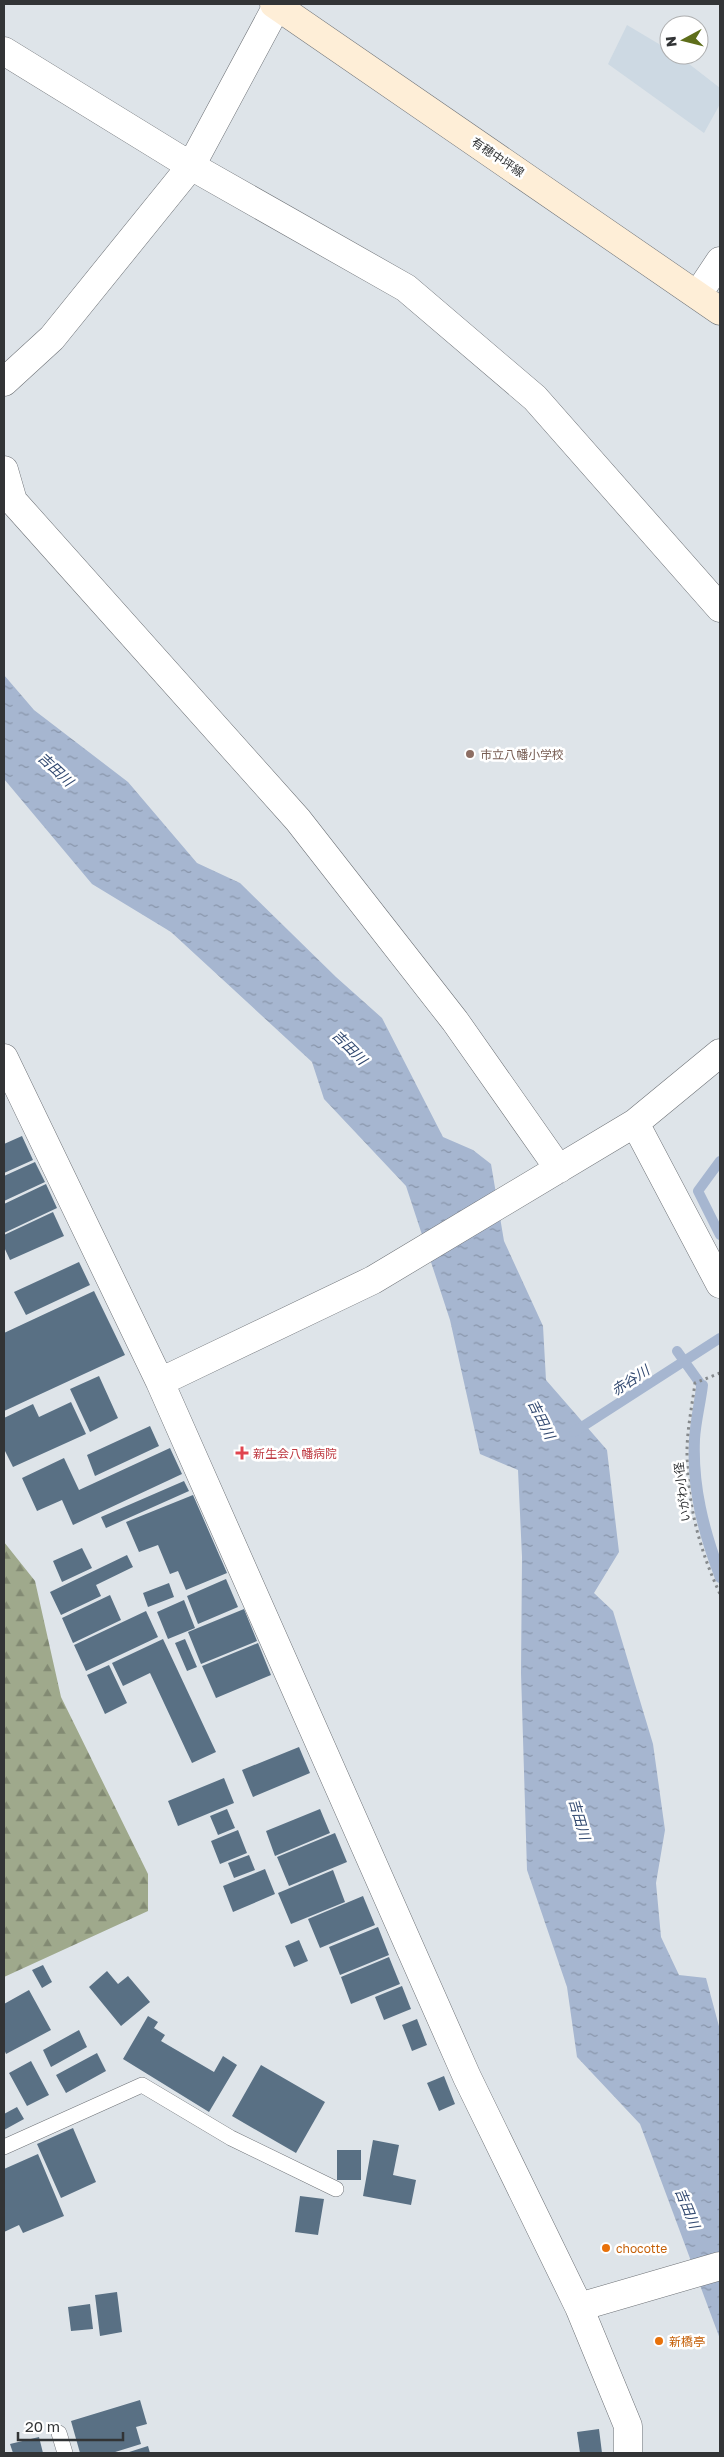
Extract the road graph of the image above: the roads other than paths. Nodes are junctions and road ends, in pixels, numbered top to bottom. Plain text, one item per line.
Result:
1 (277, 4) edge
2 (4, 51) edge
3 (191, 166) junction
4 (720, 261) edge
5 (698, 294) junction
6 (720, 311) edge
7 (4, 382) edge
8 (4, 470) edge
9 (720, 608) edge
10 (720, 1053) edge
11 (4, 1058) edge
12 (635, 1123) junction
13 (559, 1169) junction
14 (720, 1284) edge
15 (160, 1382) junction
16 (4, 2148) edge
17 (336, 2189) dead end
18 (720, 2266) edge
19 (578, 2307) junction
20 (59, 2434) dead end
21 (65, 2453) edge
22 (628, 2453) edge

1 - 3 street
1 - 5 main road, 有穂中坪線
2 - 3 street
3 - 7 street
3 - 9 street
4 - 5 street
5 - 6 main road, 有穂中坪線
8 - 13 street
10 - 12 street
11 - 15 street
12 - 13 street
12 - 14 street
13 - 15 street
15 - 19 street
16 - 17 lane
18 - 19 street
19 - 22 street
20 - 21 lane

